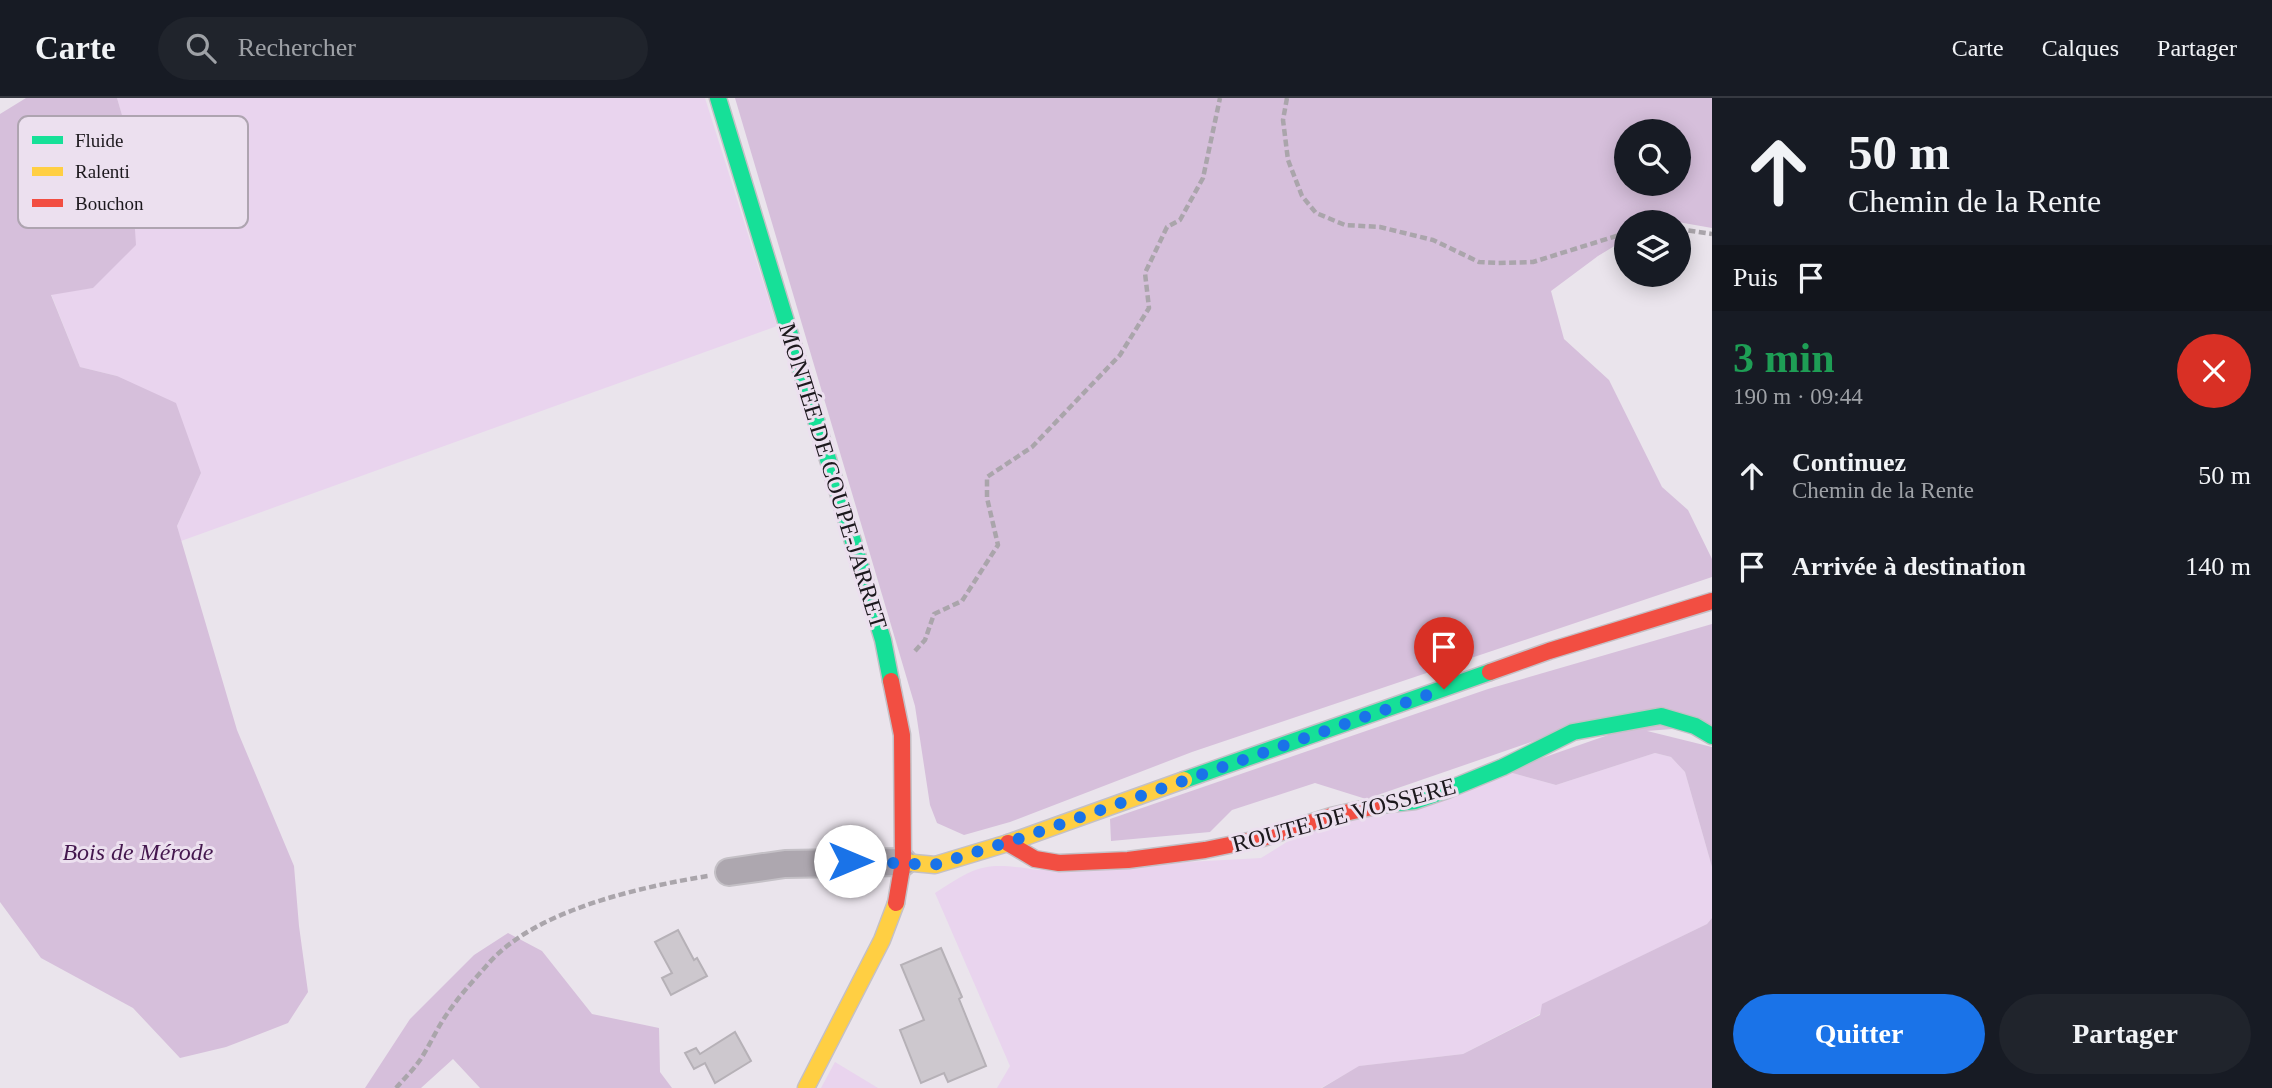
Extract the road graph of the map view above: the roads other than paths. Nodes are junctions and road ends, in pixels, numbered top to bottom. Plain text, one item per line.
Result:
1 (718, 98) edge
2 (1712, 601) edge
3 (1712, 736) edge
4 (1007, 843) junction
5 (903, 862) junction
6 (729, 872) road end
7 (806, 1088) edge

1 - 5 street, MONTÉE DE COUPE-JARRET
2 - 4 street
3 - 4 street, ROUTE DE VOSSERE
4 - 5 street
5 - 6 street
5 - 7 street, MONTÉE DE COUPE-JARRET

